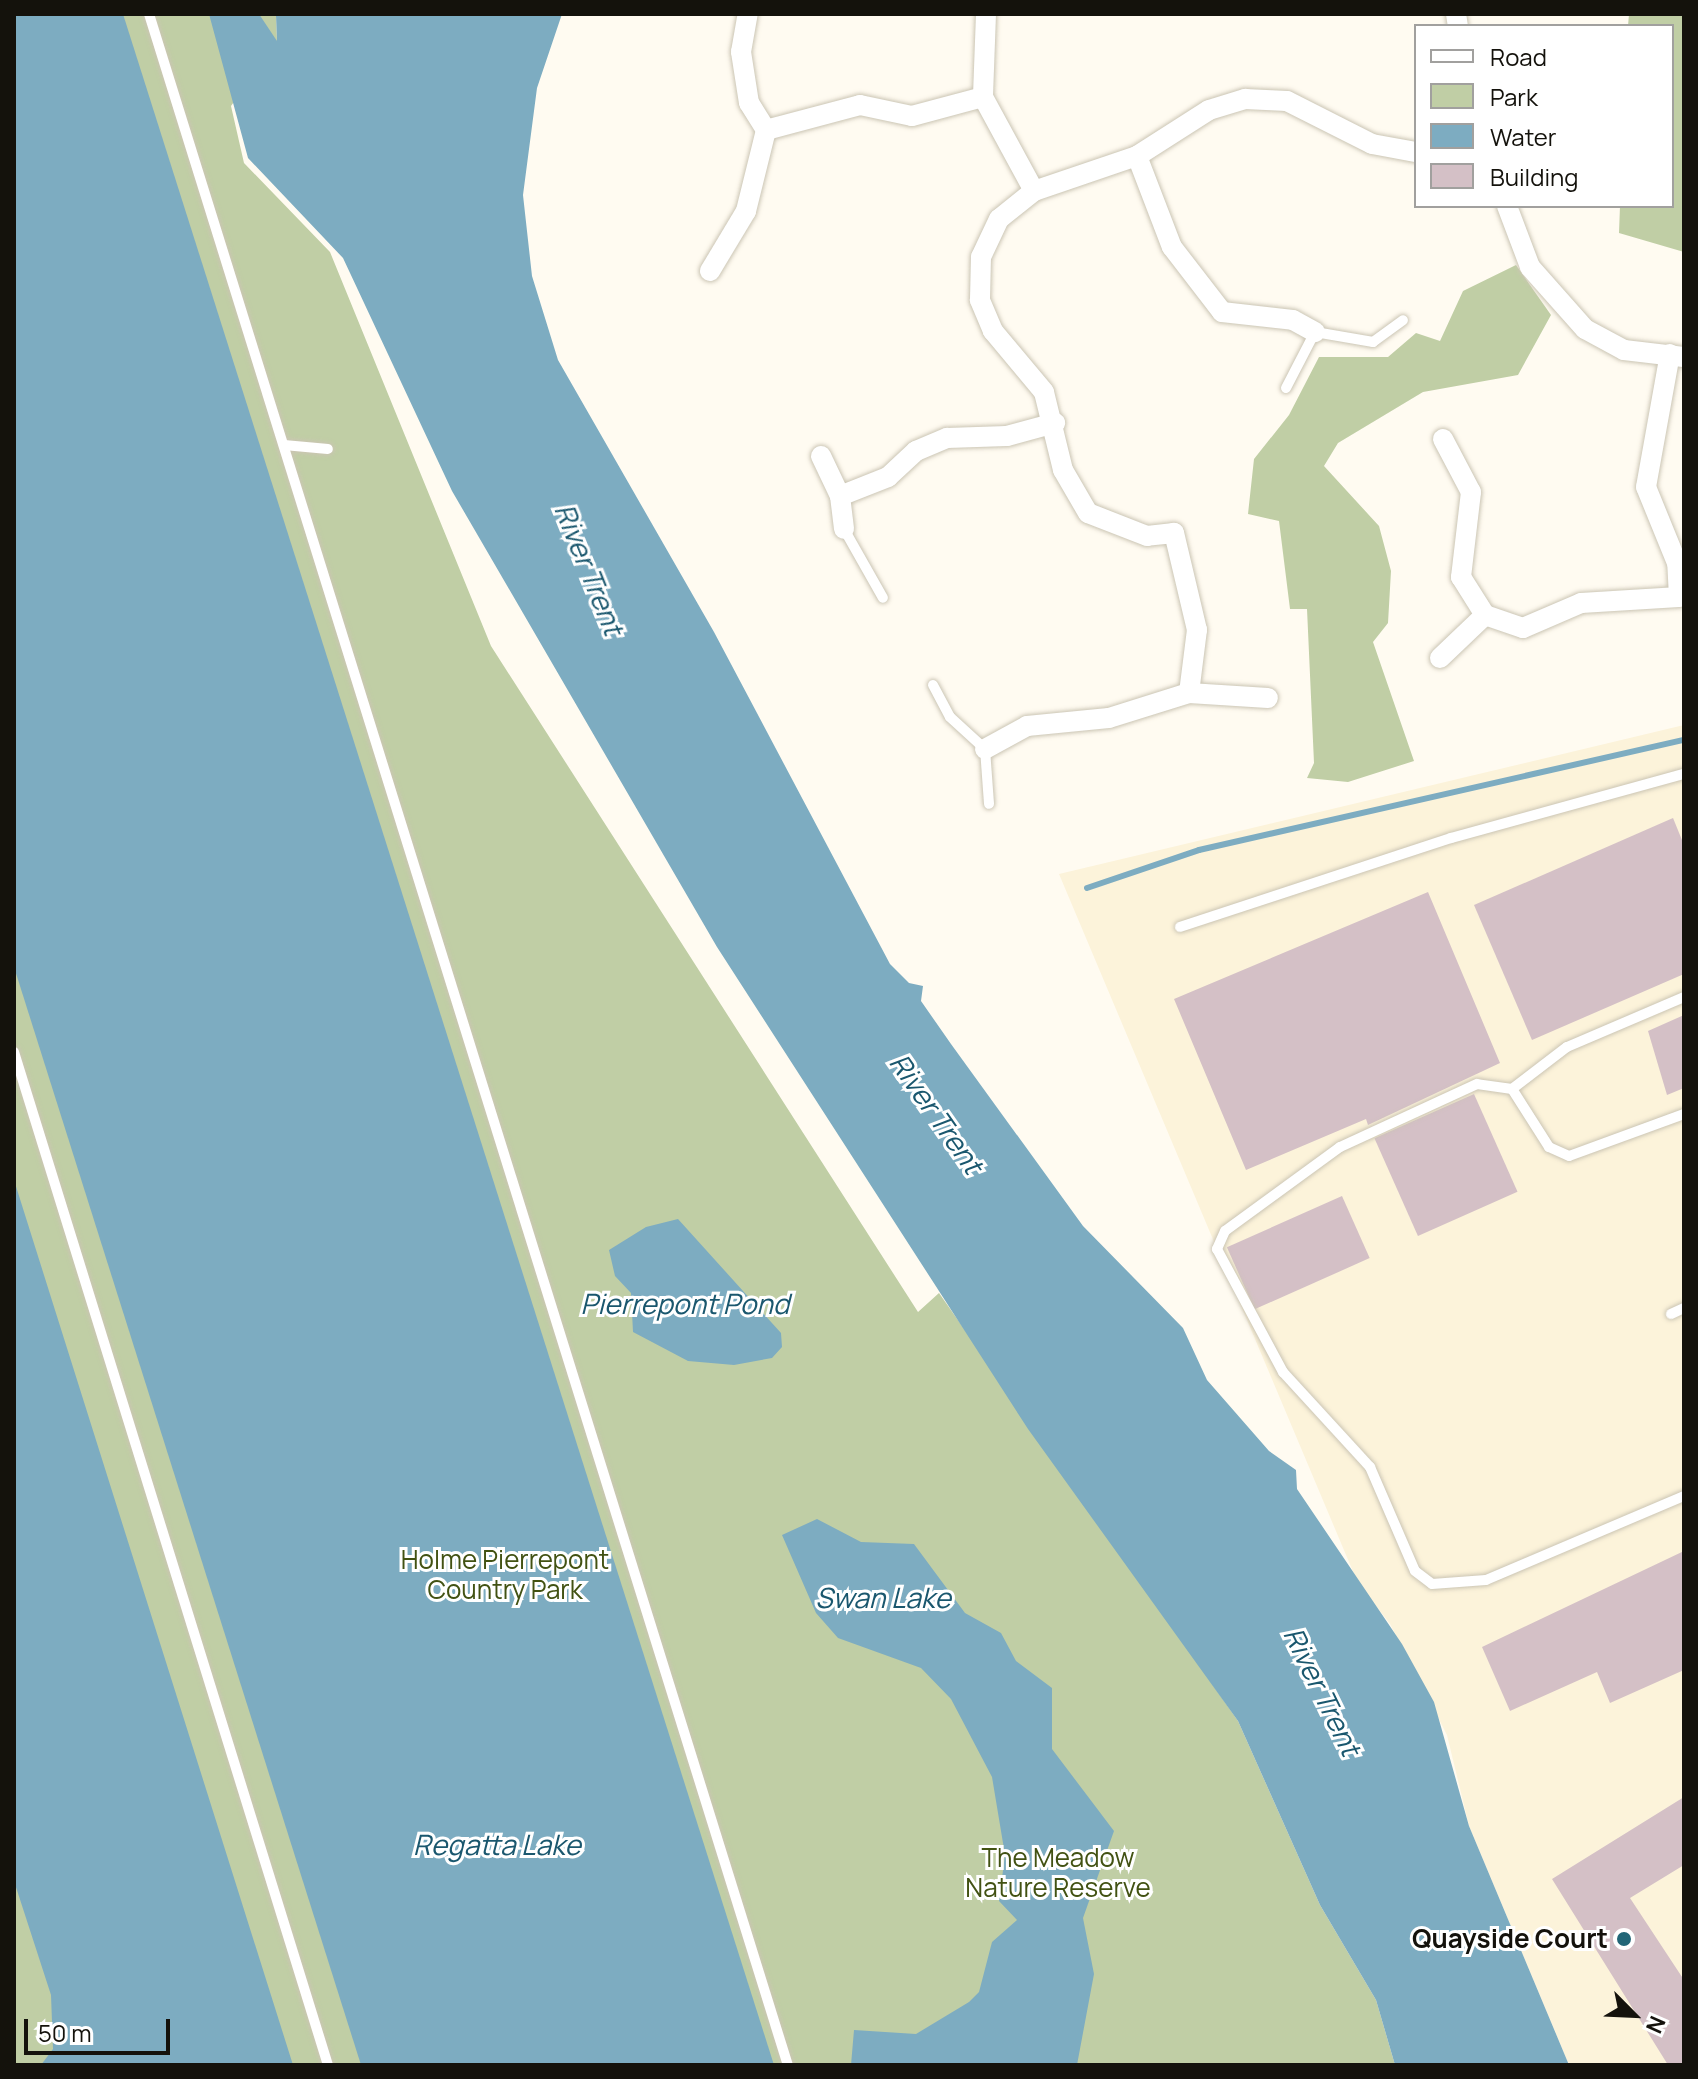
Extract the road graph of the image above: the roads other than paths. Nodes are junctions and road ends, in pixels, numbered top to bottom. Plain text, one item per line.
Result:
1 (149, 14) edge
2 (986, 14) edge
3 (740, 19) edge
4 (983, 97) junction
5 (766, 130) junction
6 (1414, 152) edge
7 (1137, 156) junction
8 (1034, 191) junction
9 (1508, 208) edge
10 (710, 271) dead end
11 (1403, 320) dead end
12 (1315, 332) junction
13 (1677, 356) edge
14 (1286, 388) dead end
15 (1055, 423) junction
16 (1443, 439) dead end
17 (284, 445) junction
18 (328, 449) dead end
19 (821, 456) dead end
20 (840, 496) junction
21 (844, 529) joint
22 (883, 598) dead end
23 (1485, 615) junction
24 (1440, 658) dead end
25 (933, 685) dead end
26 (1189, 693) junction
27 (1268, 698) dead end
28 (985, 749) junction
29 (1684, 774) edge
30 (989, 804) dead end
31 (1180, 927) dead end
32 (1684, 997) edge
33 (14, 1052) edge
34 (1512, 1089) junction
35 (1684, 1114) edge
36 (1684, 1308) edge
37 (1671, 1314) dead end
38 (1684, 1496) edge
39 (328, 2065) edge
40 (788, 2065) edge

1 - 17 lane
2 - 4 street
3 - 5 street
4 - 5 street
4 - 8 street
5 - 10 street
6 - 7 street
7 - 8 street
7 - 12 street
8 - 15 street
9 - 13 street
11 - 12 lane
12 - 14 lane
13 - 23 street
15 - 20 street
15 - 26 street
16 - 23 street
17 - 18 lane
17 - 40 lane
19 - 20 street
20 - 21 street
21 - 22 lane
23 - 24 street
25 - 28 lane
26 - 27 street
26 - 28 street
28 - 30 lane
29 - 31 lane
32 - 34 lane
33 - 39 lane
34 - 35 lane
34 - 38 lane
36 - 37 lane

